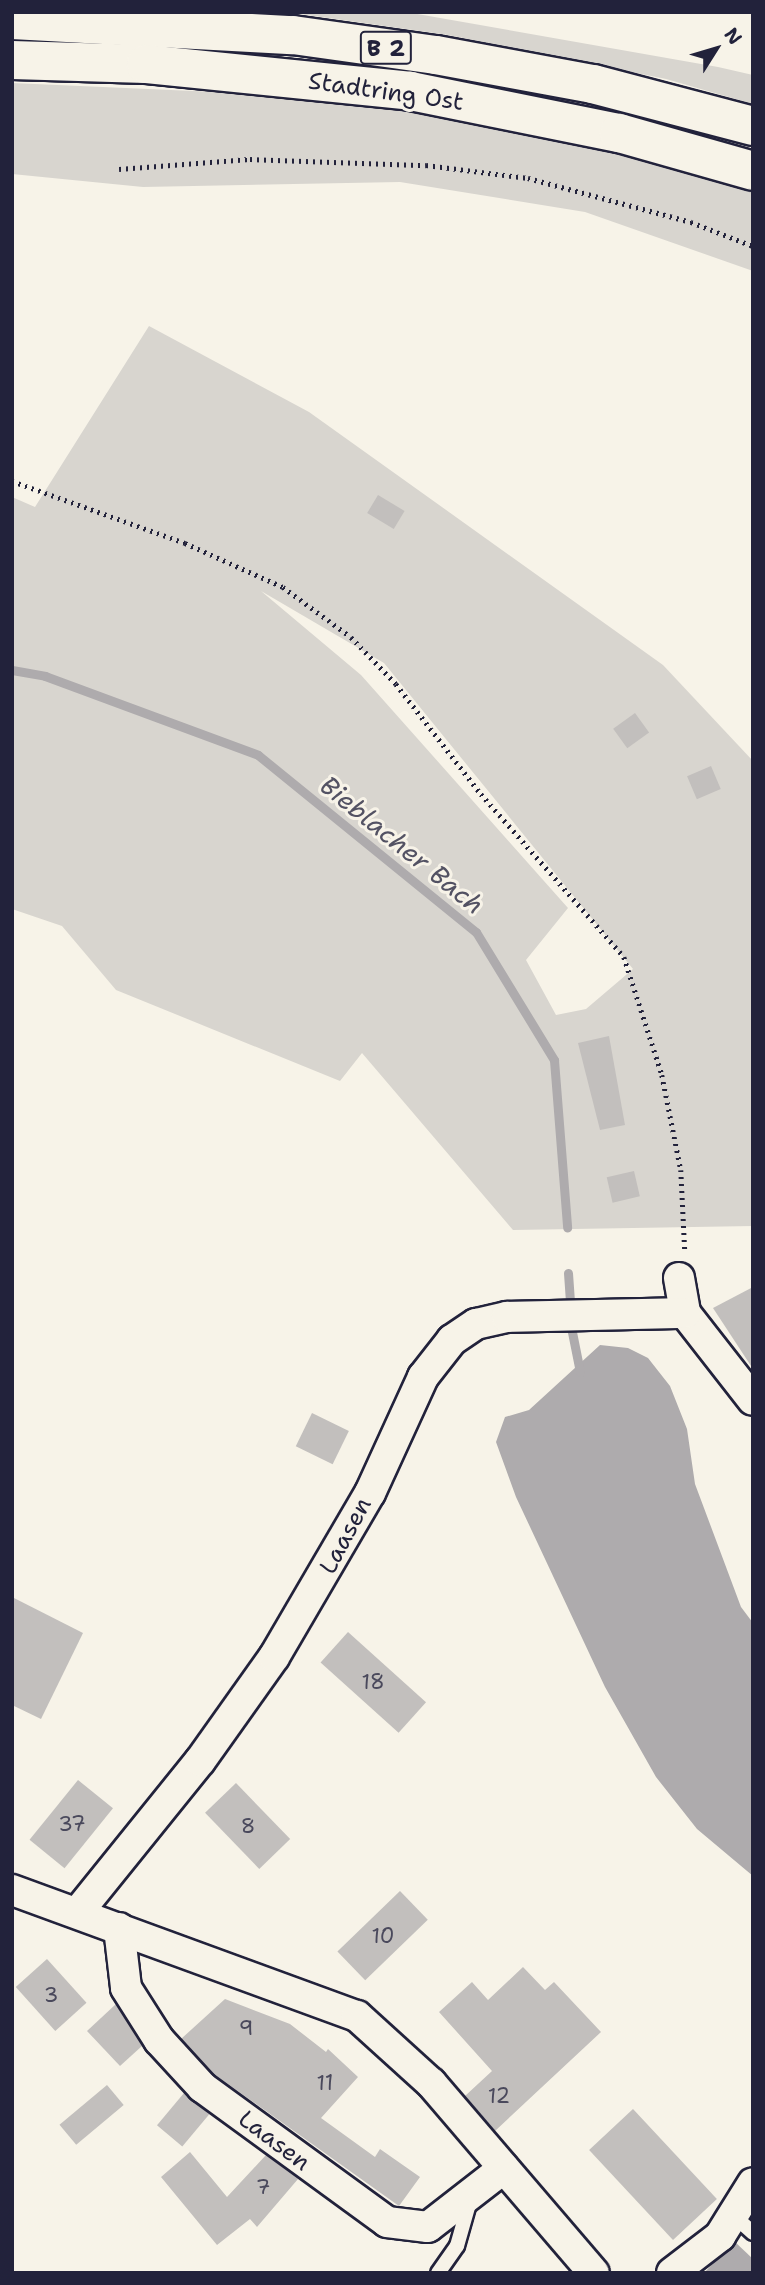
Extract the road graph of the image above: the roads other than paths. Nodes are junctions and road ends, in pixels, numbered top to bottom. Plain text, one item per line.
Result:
1 (12, 20) edge
2 (12, 61) edge
3 (753, 126) edge
4 (753, 171) edge
5 (679, 1278) road end
6 (685, 1313) junction
7 (753, 1400) edge
8 (12, 1890) edge
9 (78, 1912) junction
10 (119, 1928) junction
11 (504, 2168) junction
12 (753, 2183) edge
13 (471, 2197) junction
14 (743, 2224) edge
15 (438, 2273) edge
16 (594, 2273) edge
17 (672, 2273) edge

1 - 3 highway, Stadtring Ost / B 2
2 - 4 highway, Stadtring Ost / B 2
5 - 6 street
6 - 7 street
6 - 9 street, Laasen
8 - 9 street
9 - 10 street
10 - 11 street
10 - 13 street, Laasen
11 - 13 street, Laasen
11 - 16 street
12 - 14 street
13 - 15 lane
14 - 17 street

